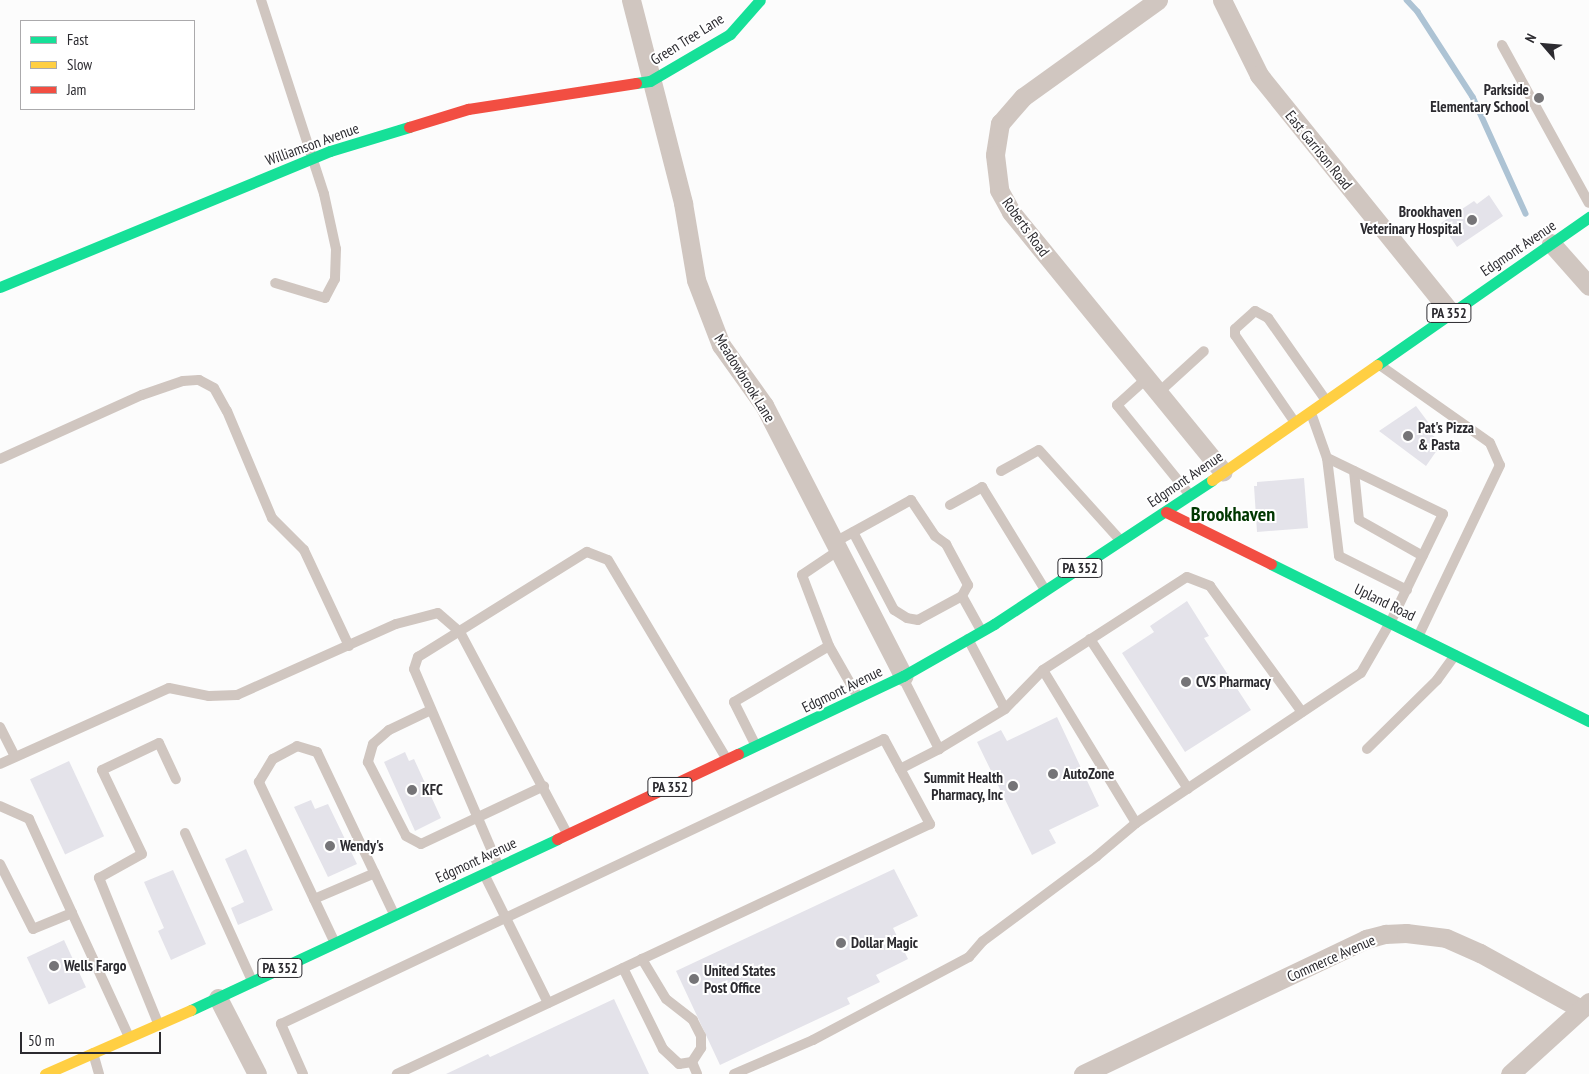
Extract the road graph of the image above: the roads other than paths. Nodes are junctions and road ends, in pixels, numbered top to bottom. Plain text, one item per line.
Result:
1 (261, 0) edge
2 (631, 0) edge
3 (760, 0) edge
4 (1158, 0) edge
5 (1222, 0) edge
6 (1502, 45) dead end
7 (650, 80) junction
8 (311, 159) junction
9 (1589, 203) edge
10 (1589, 218) edge
11 (1551, 243) junction
12 (275, 283) dead end
13 (1589, 286) edge
14 (0, 287) edge
15 (1450, 312) junction
16 (1204, 351) dead end
17 (1377, 363) junction
18 (1152, 386) junction
19 (1325, 399) junction
20 (1310, 410) junction
21 (1294, 421) junction
22 (1327, 458) junction
23 (0, 459) edge
24 (1001, 471) dead end
25 (1354, 471) junction
26 (1223, 472) junction
27 (1190, 495) junction
28 (950, 505) dead end
29 (1166, 512) junction
30 (853, 532) junction
31 (1121, 541) junction
32 (837, 546) junction
33 (1423, 556) junction
34 (1407, 590) junction
35 (1045, 591) junction
36 (962, 596) junction
37 (1391, 621) junction
38 (981, 631) junction
39 (460, 632) junction
40 (1419, 635) junction
41 (968, 639) junction
42 (1090, 640) junction
43 (349, 646) junction
44 (829, 646) junction
45 (1455, 654) junction
46 (1043, 670) junction
47 (903, 676) junction
48 (858, 698) junction
49 (1005, 709) junction
50 (431, 710) junction
51 (1302, 712) junction
52 (1589, 721) edge
53 (0, 726) edge
54 (757, 747) junction
55 (939, 749) junction
56 (1367, 749) dead end
57 (15, 756) junction
58 (727, 761) junction
59 (0, 764) edge
60 (900, 769) junction
61 (176, 779) dead end
62 (544, 786) junction
63 (1188, 789) junction
64 (0, 806) edge
65 (477, 817) junction
66 (1136, 823) junction
67 (185, 833) dead end
68 (568, 834) junction
69 (0, 864) edge
70 (498, 866) junction
71 (375, 873) junction
72 (484, 873) junction
73 (314, 899) junction
74 (72, 913) junction
75 (395, 914) junction
76 (506, 919) junction
77 (335, 942) junction
78 (642, 959) junction
79 (622, 968) junction
80 (252, 982) junction
81 (218, 998) junction
82 (548, 1003) junction
83 (1585, 1006) edge
84 (158, 1024) junction
85 (129, 1037) junction
86 (93, 1053) junction
87 (692, 1062) junction
88 (44, 1074) edge
89 (99, 1074) edge
90 (257, 1074) edge
91 (303, 1074) edge
92 (397, 1074) edge
93 (697, 1074) edge
94 (734, 1074) edge
95 (1083, 1074) edge
96 (1510, 1074) edge

1 - 8 lane
2 - 7 street, Meadowbrook Lane
3 - 7 main road, Green Tree Lane
4 - 18 street, Roberts Road
5 - 15 street, East Garrison Road
6 - 9 lane
7 - 8 main road, Williamson Avenue
7 - 32 street, Meadowbrook Lane
8 - 12 lane
8 - 14 main road, Williamson Avenue
10 - 11 main road, Edgmont Avenue / PA 352
11 - 13 street
11 - 15 main road, Edgmont Avenue / PA 352
15 - 17 main road, Edgmont Avenue / PA 352
16 - 18 lane
17 - 19 main road, Edgmont Avenue / PA 352
17 - 40 lane
18 - 26 street, Roberts Road
18 - 27 lane
19 - 20 main road, Edgmont Avenue / PA 352
19 - 21 lane
20 - 21 main road, Edgmont Avenue / PA 352
20 - 22 lane
21 - 26 main road, Edgmont Avenue / PA 352
22 - 25 lane
22 - 34 lane
23 - 43 lane
24 - 31 lane
25 - 33 lane
25 - 33 lane
26 - 27 main road, Edgmont Avenue / PA 352
27 - 29 main road, Edgmont Avenue / PA 352
28 - 35 lane
29 - 31 main road, Edgmont Avenue / PA 352
29 - 37 main road, Upland Road
30 - 32 lane
30 - 36 lane
30 - 36 lane
31 - 35 main road, Edgmont Avenue / PA 352
32 - 44 lane
32 - 47 street, Meadowbrook Lane
33 - 34 lane
34 - 37 lane
35 - 38 main road, Edgmont Avenue / PA 352
36 - 38 lane
37 - 40 main road, Upland Road
37 - 51 lane
38 - 41 main road, Edgmont Avenue / PA 352
39 - 43 lane
39 - 50 lane
39 - 58 lane
39 - 62 lane
40 - 45 main road, Upland Road
41 - 47 main road, Edgmont Avenue / PA 352
41 - 49 lane
42 - 46 lane
42 - 51 lane
42 - 63 lane
43 - 57 lane
44 - 48 lane
44 - 54 lane
45 - 52 main road, Upland Road
45 - 56 lane
46 - 49 lane
46 - 66 lane
47 - 48 main road, Edgmont Avenue / PA 352
47 - 55 lane
48 - 54 main road, Edgmont Avenue / PA 352
49 - 55 lane
50 - 65 lane
50 - 65 lane
51 - 63 lane
53 - 57 lane
54 - 58 main road, Edgmont Avenue / PA 352
55 - 60 lane
57 - 59 lane
58 - 68 main road, Edgmont Avenue / PA 352
60 - 76 lane
60 - 78 lane
61 - 84 lane
62 - 65 lane
62 - 68 lane
63 - 66 lane
64 - 74 lane
65 - 70 lane
66 - 94 lane
67 - 80 lane
68 - 70 main road, Edgmont Avenue / PA 352
69 - 74 lane
70 - 72 main road, Edgmont Avenue / PA 352
71 - 73 lane
71 - 73 lane
71 - 75 lane
72 - 75 main road, Edgmont Avenue / PA 352
72 - 76 lane
73 - 77 lane
74 - 85 lane
75 - 77 main road, Edgmont Avenue / PA 352
76 - 82 lane
76 - 91 lane
77 - 80 main road, Edgmont Avenue / PA 352
78 - 79 lane
78 - 87 lane
79 - 82 lane
79 - 87 lane
80 - 81 main road, Edgmont Avenue / PA 352
81 - 84 main road, Edgmont Avenue / PA 352
81 - 90 street
82 - 92 lane
83 - 95 street, Commerce Avenue
83 - 96 street
84 - 85 main road, Edgmont Avenue / PA 352
85 - 86 main road, Edgmont Avenue / PA 352
86 - 88 main road, Edgmont Avenue / PA 352
86 - 89 lane
87 - 93 lane

